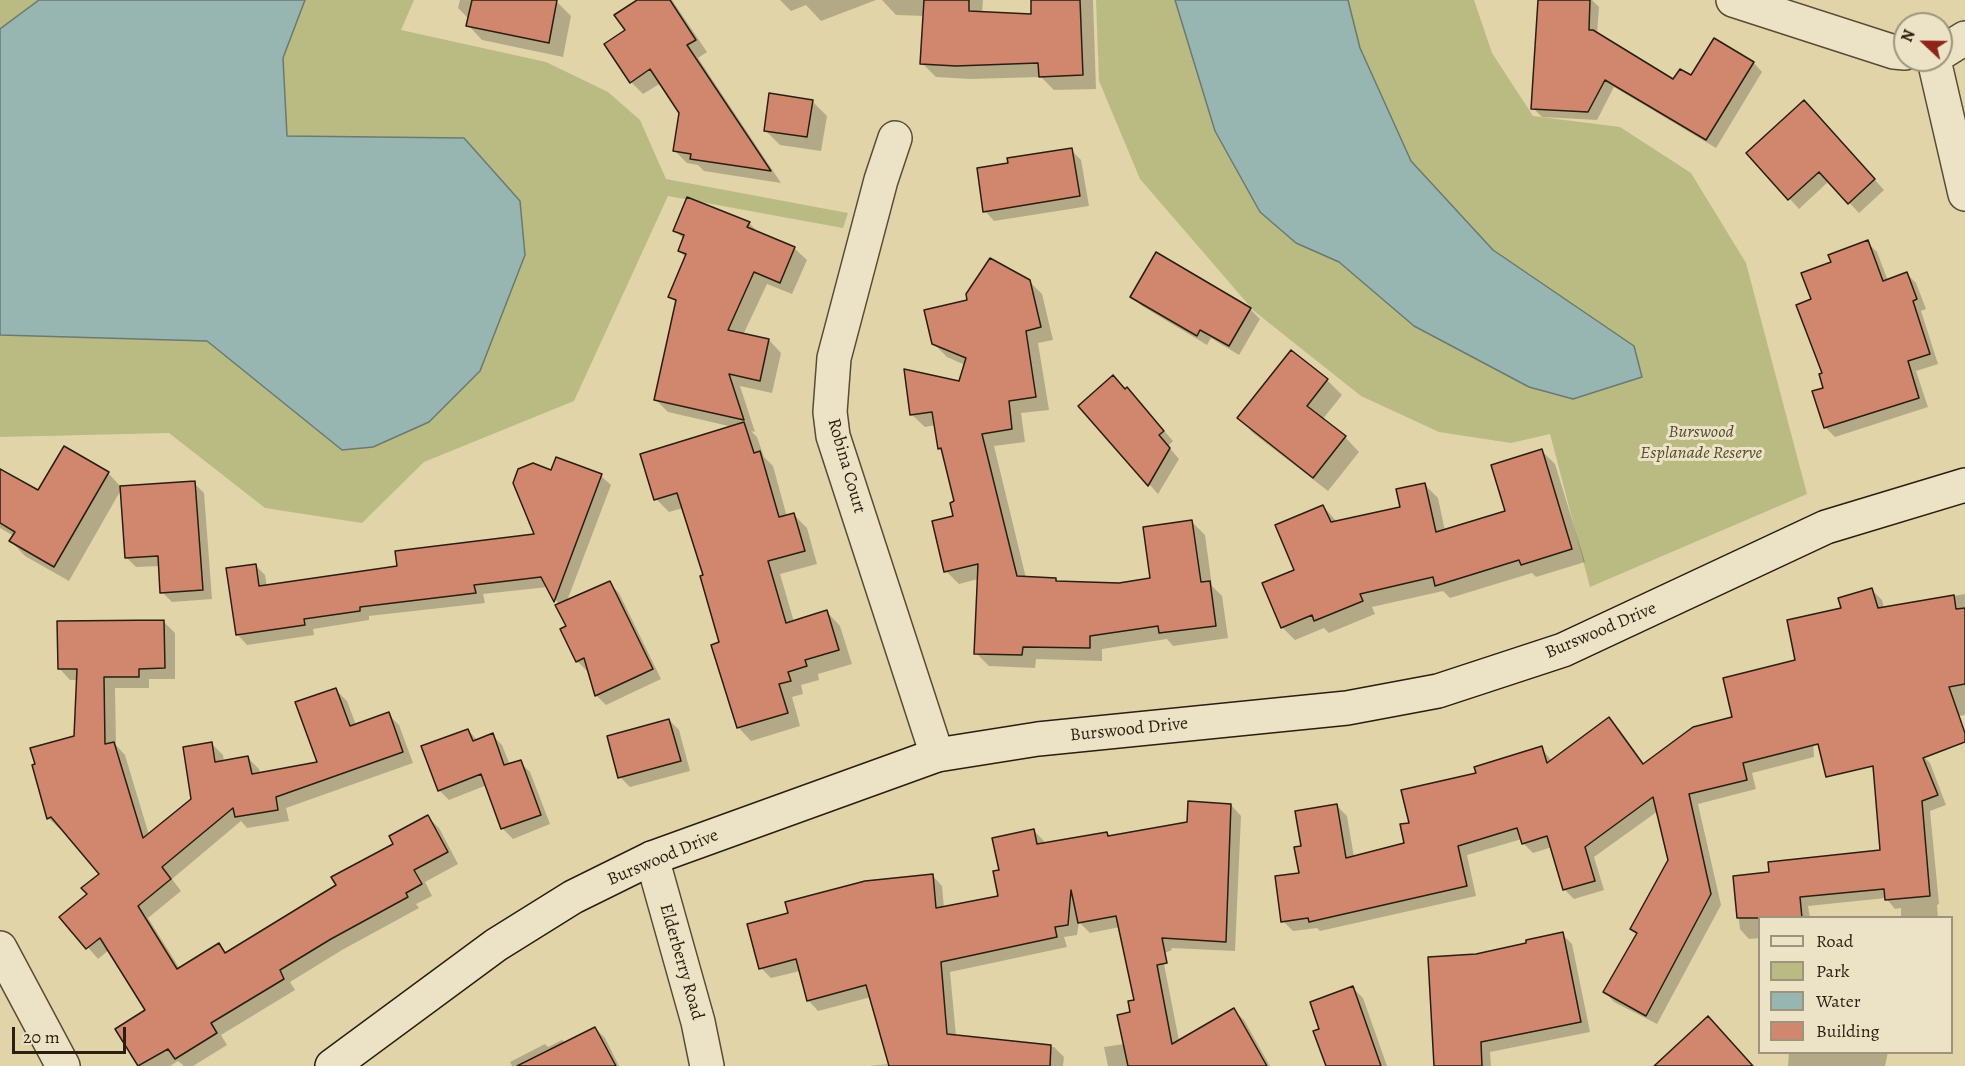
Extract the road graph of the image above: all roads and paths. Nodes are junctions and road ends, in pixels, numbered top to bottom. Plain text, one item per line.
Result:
1 (1733, 0) edge
2 (1893, 51) edge
3 (1937, 72) edge
4 (895, 138) dead end
5 (1965, 194) edge
6 (1965, 485) edge
7 (937, 755) junction
8 (652, 858) junction
9 (0, 948) edge
10 (63, 1066) edge
11 (332, 1066) edge
12 (707, 1066) edge

1 - 2 street
3 - 5 street
4 - 7 street, Robina Court
6 - 7 street, Burswood Drive
7 - 8 street, Burswood Drive
8 - 11 street, Burswood Drive
8 - 12 street, Elderberry Road
9 - 10 street

